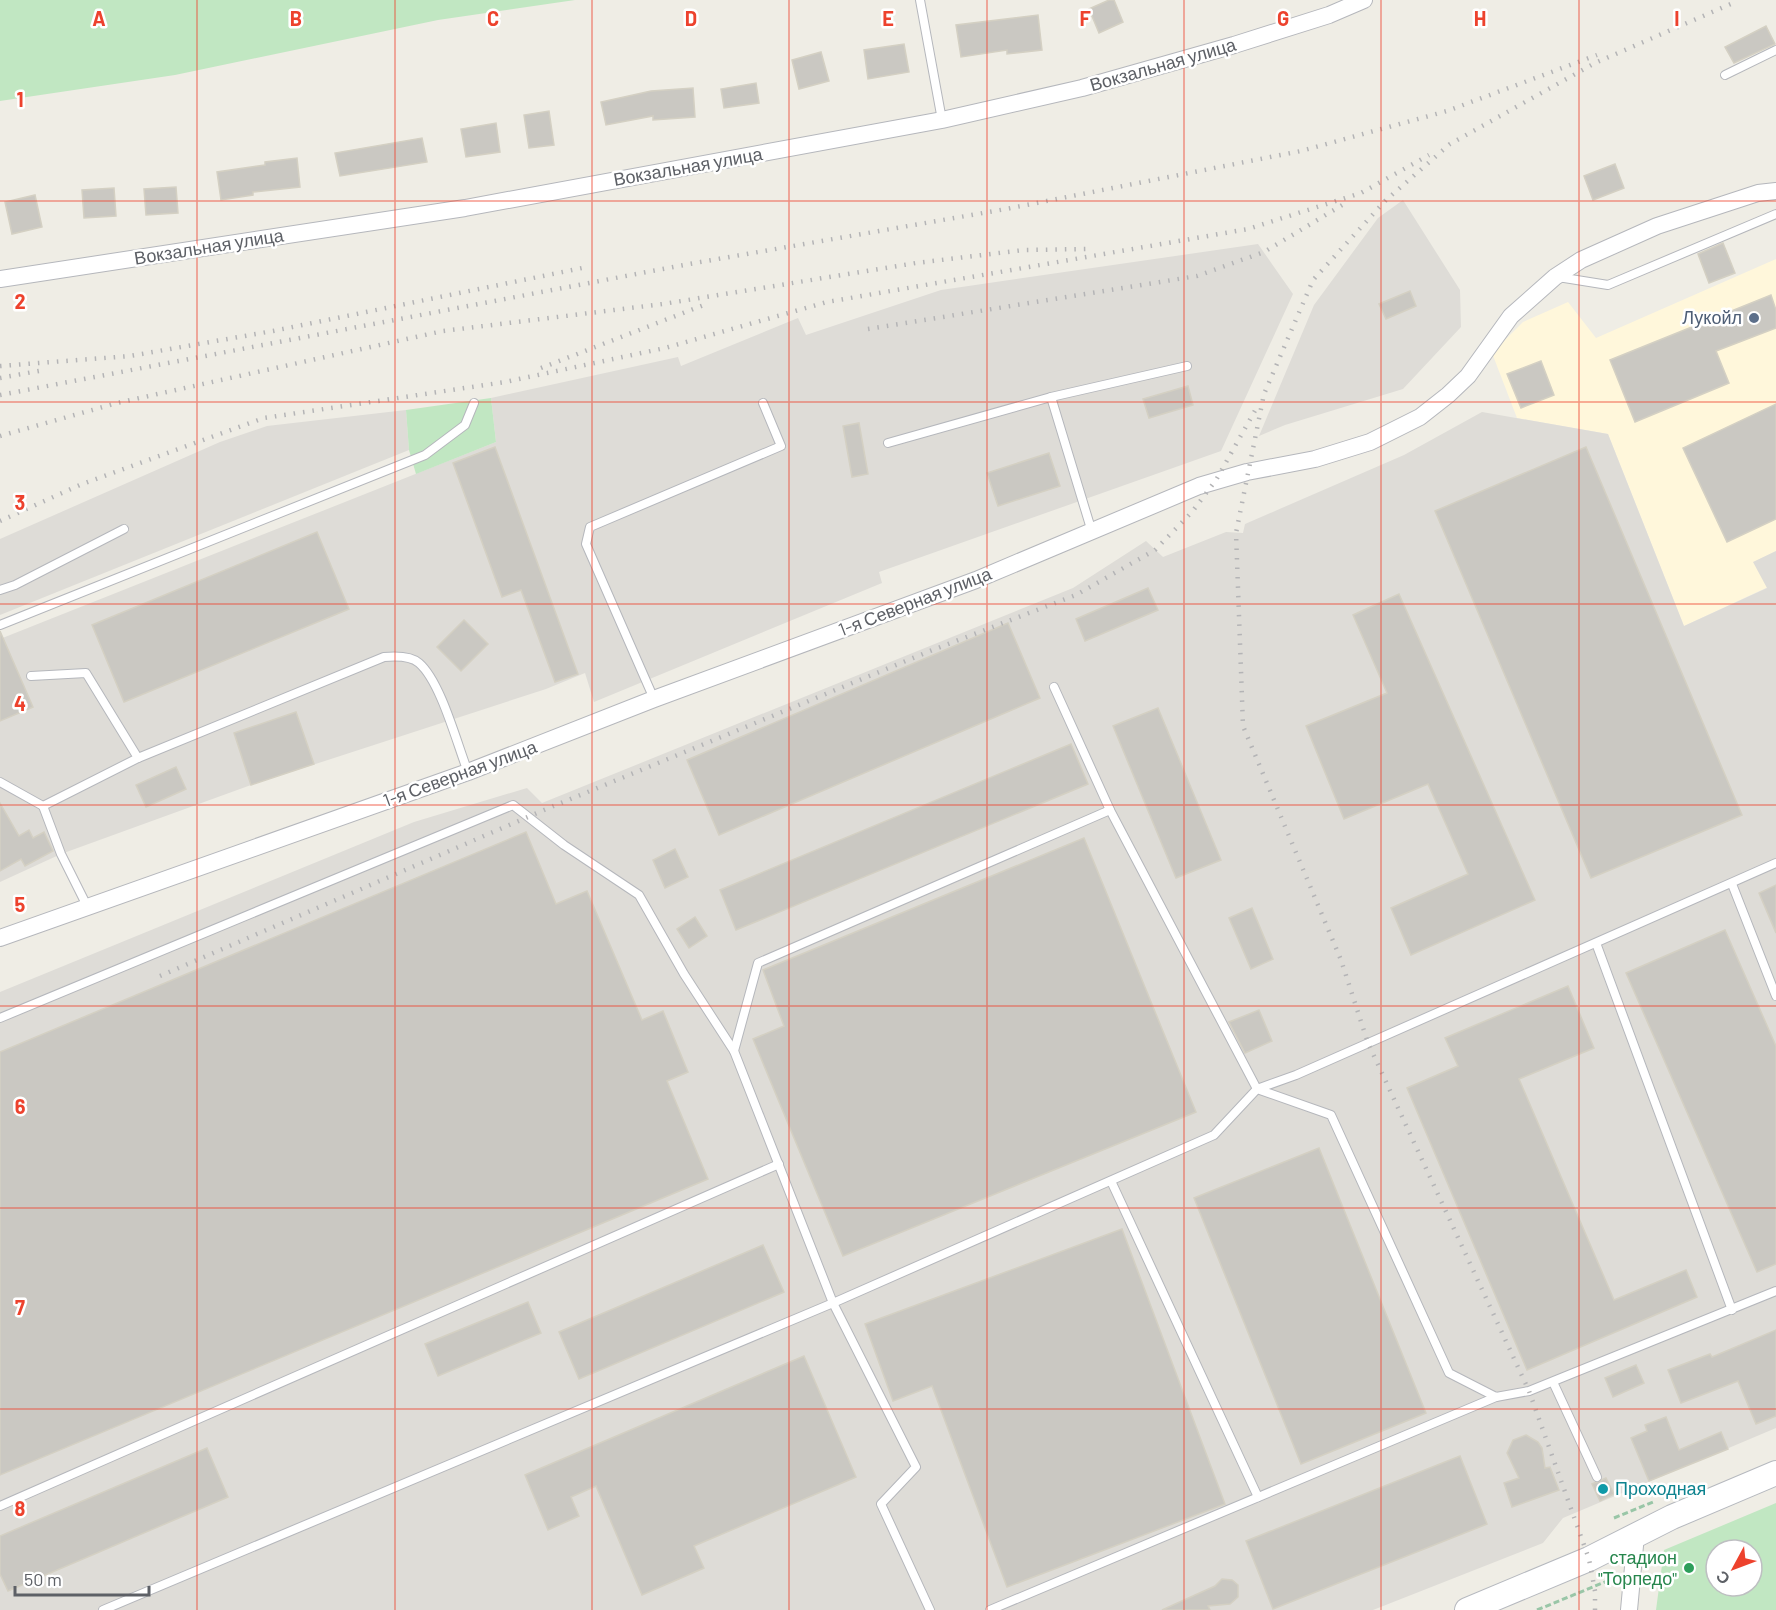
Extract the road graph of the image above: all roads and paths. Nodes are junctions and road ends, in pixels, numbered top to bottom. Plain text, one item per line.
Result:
1 (920, 0) edge
2 (1364, 0) edge
3 (1776, 50) edge
4 (1725, 75) dead end
5 (942, 120) junction
6 (1776, 191) edge
7 (1776, 214) edge
8 (1555, 277) junction
9 (0, 279) edge
10 (1187, 366) dead end
11 (1051, 397) junction
12 (474, 403) dead end
13 (763, 403) dead end
14 (888, 442) dead end
15 (124, 529) dead end
16 (1092, 533) junction
17 (0, 590) edge
18 (0, 625) edge
19 (32, 676) dead end
20 (1054, 687) dead end
21 (654, 699) junction
22 (138, 758) junction
23 (468, 772) junction
24 (0, 782) edge
25 (43, 806) junction
26 (1110, 810) junction
27 (1776, 863) edge
28 (1732, 884) junction
29 (87, 906) junction
30 (0, 938) edge
31 (1596, 943) junction
32 (1776, 996) edge
33 (0, 1018) edge
34 (734, 1051) junction
35 (1257, 1089) junction
36 (778, 1164) junction
37 (1111, 1181) junction
38 (1776, 1292) edge
39 (833, 1303) junction
40 (1732, 1310) junction
41 (1553, 1382) junction
42 (1496, 1397) junction
43 (1776, 1473) edge
44 (1597, 1477) dead end
45 (1258, 1497) junction
46 (0, 1506) edge
47 (1636, 1535) junction
48 (1633, 1570) junction
49 (103, 1610) edge
50 (930, 1610) edge
51 (990, 1610) edge
52 (1467, 1610) edge
53 (1537, 1610) edge
54 (1629, 1610) edge

1 - 5 lane
2 - 5 street, Вокзальная улица
3 - 4 lane
5 - 9 street, Вокзальная улица
6 - 8 street, 1-я Северная улица
7 - 8 lane
8 - 16 street, 1-я Северная улица
10 - 11 lane
11 - 14 lane
11 - 16 lane
12 - 18 lane
13 - 21 lane
15 - 17 lane
16 - 21 street, 1-я Северная улица
19 - 22 lane
20 - 26 lane
21 - 23 street, 1-я Северная улица
22 - 23 lane
22 - 25 lane
23 - 29 street, 1-я Северная улица
24 - 25 lane
25 - 29 lane
26 - 34 lane
26 - 35 lane
27 - 28 lane
28 - 31 lane
28 - 32 lane
29 - 30 street, 1-я Северная улица
31 - 35 lane
31 - 40 lane
33 - 34 lane
34 - 36 lane
35 - 37 lane
35 - 42 lane
36 - 39 lane
36 - 46 lane
37 - 39 lane
37 - 45 lane
38 - 40 lane
39 - 49 lane
39 - 50 lane
40 - 41 lane
41 - 42 lane
41 - 44 lane
42 - 45 lane
43 - 47 street
45 - 51 lane
47 - 48 street
47 - 52 street
48 - 53 path
48 - 54 street

